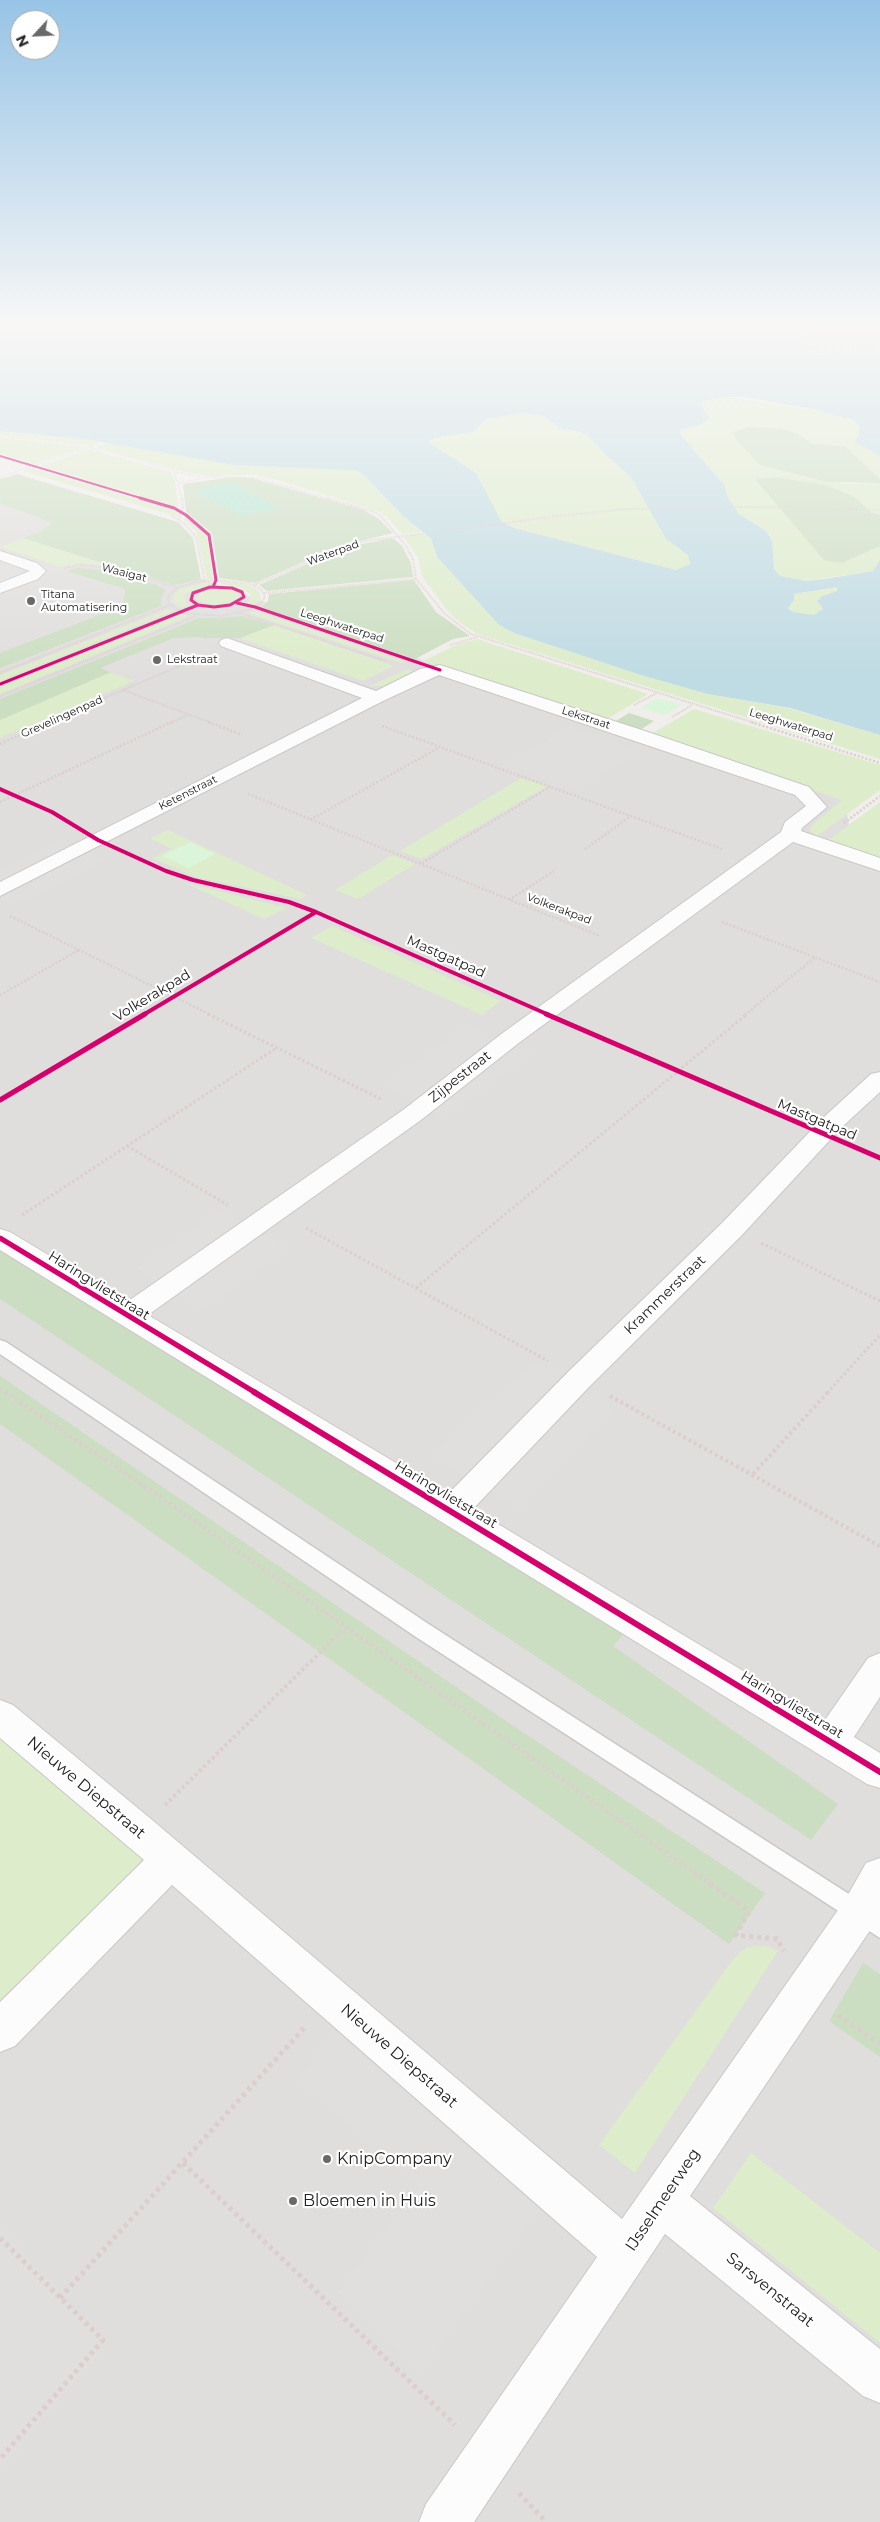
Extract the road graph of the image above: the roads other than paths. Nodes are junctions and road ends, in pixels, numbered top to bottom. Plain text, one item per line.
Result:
1 (0, 555) edge
2 (0, 588) edge
3 (227, 643) dead end
4 (377, 697) junction
5 (791, 834) junction
6 (880, 865) edge
7 (0, 890) edge
8 (880, 1079) edge
9 (8, 1228) edge
10 (127, 1316) junction
11 (0, 1346) edge
12 (451, 1511) junction
13 (880, 1668) edge
14 (0, 1716) edge
15 (831, 1742) junction
16 (880, 1772) edge
17 (171, 1860) junction
18 (880, 1876) edge
19 (870, 1920) edge
20 (0, 2031) edge
21 (660, 2201) junction
22 (627, 2253) junction
23 (880, 2380) edge
24 (444, 2522) edge

1 - 2 street
3 - 4 street
4 - 5 street, Lekstraat
4 - 7 street, Ketenstraat
5 - 6 street
5 - 10 street, Zijpestraat
8 - 12 street, Krammerstraat
9 - 10 street, Haringvlietstraat
10 - 12 street, Haringvlietstraat
11 - 19 lane
12 - 15 street, Haringvlietstraat
13 - 15 street
14 - 17 street, Nieuwe Diepstraat
15 - 16 street, Haringvlietstraat
17 - 20 street
17 - 22 street, Nieuwe Diepstraat
18 - 19 street, IJsselmeerweg
19 - 21 street, IJsselmeerweg
21 - 22 street, IJsselmeerweg
21 - 23 street, Sarsvenstraat
22 - 24 street, IJsselmeerweg

